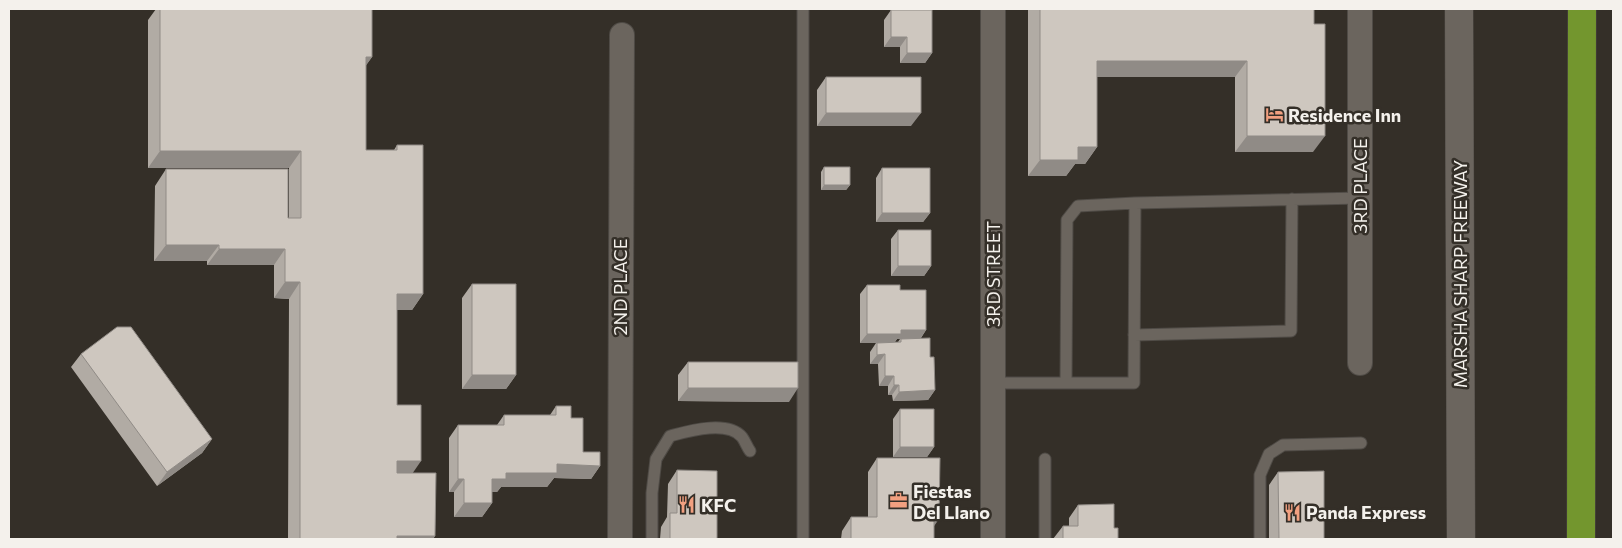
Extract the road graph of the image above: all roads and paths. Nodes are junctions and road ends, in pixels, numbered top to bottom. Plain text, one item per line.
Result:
1 (803, 9) edge
2 (992, 9) edge
3 (1360, 9) edge
4 (1459, 9) edge
5 (1582, 13) edge
6 (622, 36) dead end
7 (1360, 198) junction
8 (1292, 199) junction
9 (1135, 203) junction
10 (1134, 335) junction
11 (1360, 363) dead end
12 (993, 383) junction
13 (1066, 383) junction
14 (1361, 443) dead end
15 (750, 451) dead end
16 (1045, 459) dead end
17 (1460, 536) edge
18 (620, 539) edge
19 (652, 539) edge
20 (803, 539) edge
21 (993, 539) edge
22 (1045, 539) edge
23 (1260, 539) edge
24 (1581, 539) edge

1 - 20 lane
2 - 12 street, 3RD STREET
3 - 7 street, 3RD PLACE
4 - 17 main road, MARSHA SHARP FREEWAY
5 - 24 highway
6 - 18 street, 2ND PLACE
7 - 8 lane
7 - 11 street, 3RD PLACE
8 - 9 lane
8 - 10 lane
9 - 10 lane
9 - 13 lane
10 - 13 lane
12 - 13 lane
12 - 21 street, 3RD STREET
14 - 23 lane
15 - 19 lane
16 - 22 lane

